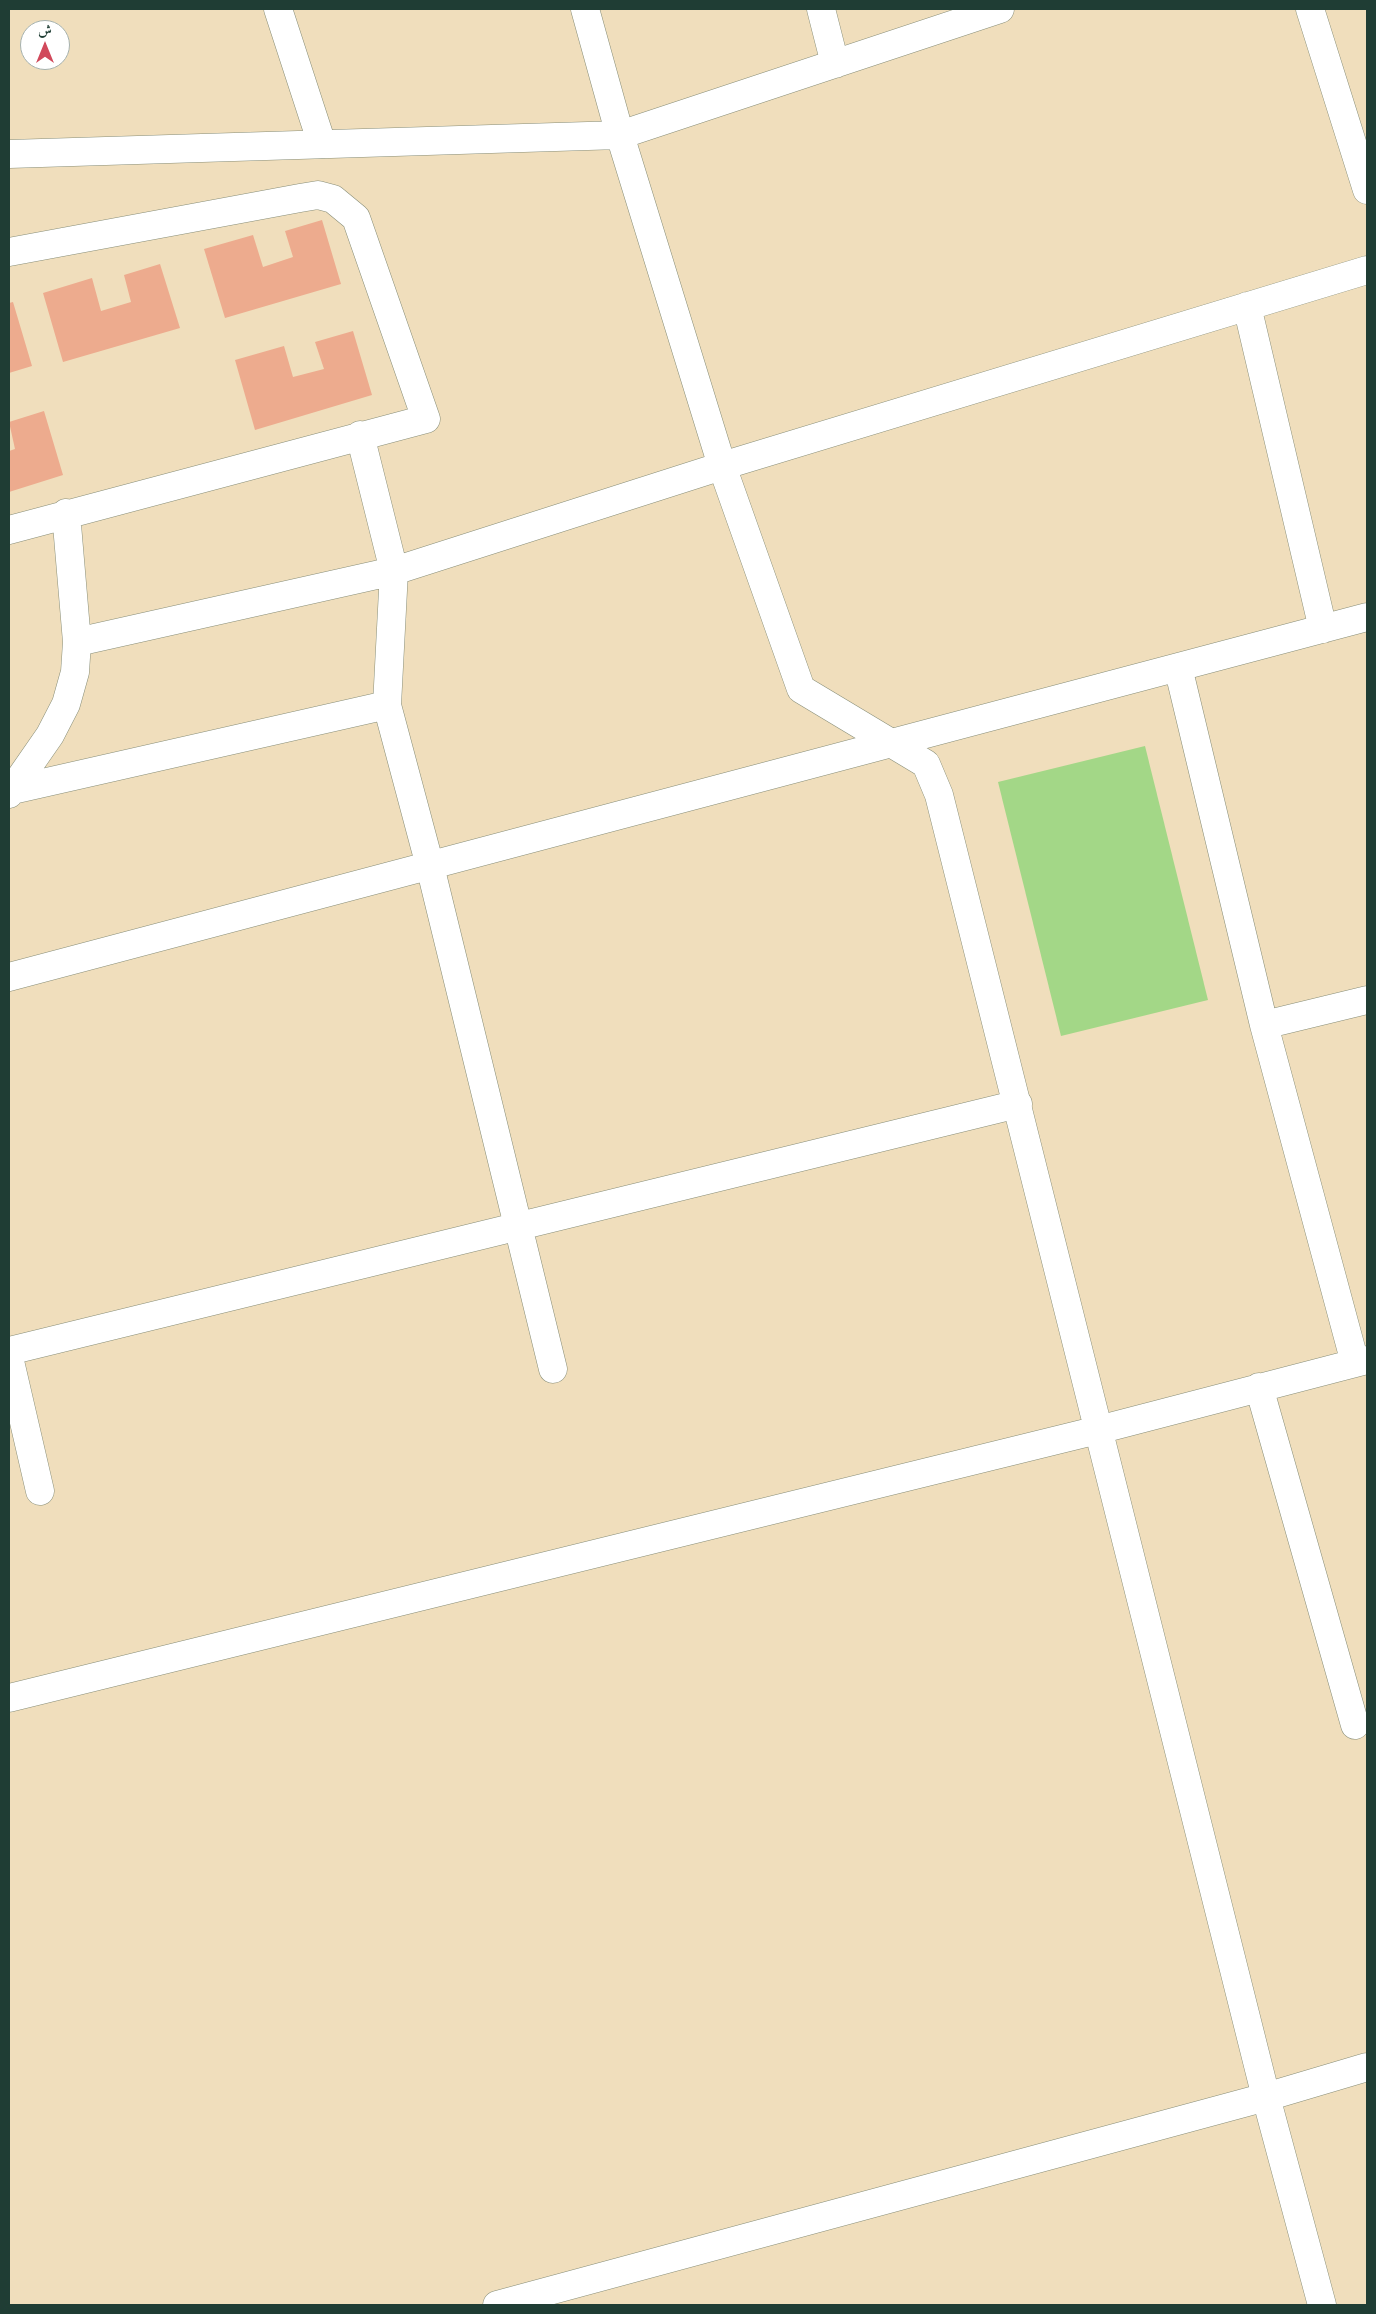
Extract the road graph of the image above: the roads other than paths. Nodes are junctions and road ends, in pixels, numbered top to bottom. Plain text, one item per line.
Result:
1 (278, 9) edge
2 (585, 9) edge
3 (821, 9) edge
4 (1000, 9) edge
5 (1310, 9) edge
6 (835, 64) junction
7 (620, 135) junction
8 (322, 144) junction
9 (9, 154) edge
10 (1367, 190) edge
11 (9, 252) edge
12 (1367, 270) edge
13 (1247, 306) junction
14 (360, 435) junction
15 (722, 466) junction
16 (66, 512) junction
17 (9, 530) edge
18 (394, 571) junction
19 (1367, 617) edge
20 (1323, 629) junction
21 (77, 642) junction
22 (1178, 667) junction
23 (387, 705) junction
24 (891, 744) junction
25 (10, 792) edge
26 (430, 866) junction
27 (9, 977) edge
28 (1367, 1000) edge
29 (1264, 1025) junction
30 (1018, 1104) junction
31 (517, 1226) junction
32 (9, 1351) edge
33 (9, 1357) edge
34 (1361, 1361) edge
35 (553, 1369) dead end
36 (1259, 1388) junction
37 (1098, 1430) junction
38 (40, 1491) dead end
39 (9, 1698) edge
40 (1355, 1726) dead end
41 (1367, 2067) edge
42 (1266, 2097) junction
43 (496, 2305) edge
44 (1322, 2305) edge

1 - 8 street
2 - 7 street
3 - 6 street
4 - 6 street
5 - 10 street
6 - 7 street
7 - 8 street
7 - 15 street
8 - 9 street
11 - 14 street
12 - 13 street
13 - 15 street
13 - 20 street
14 - 16 street
14 - 18 street
15 - 18 street
15 - 24 street
16 - 17 street
16 - 21 street
18 - 21 street
18 - 23 street
19 - 20 street
20 - 22 street
21 - 25 street
22 - 24 street
22 - 29 street
23 - 25 street
23 - 26 street
24 - 26 street
24 - 30 street
26 - 27 street
26 - 31 street
28 - 29 street
29 - 34 street
30 - 31 street
30 - 37 street
31 - 32 street
31 - 35 street
33 - 38 street
34 - 36 street
36 - 37 street
36 - 40 street
37 - 39 street
37 - 42 street
41 - 42 street
42 - 43 street
42 - 44 street

